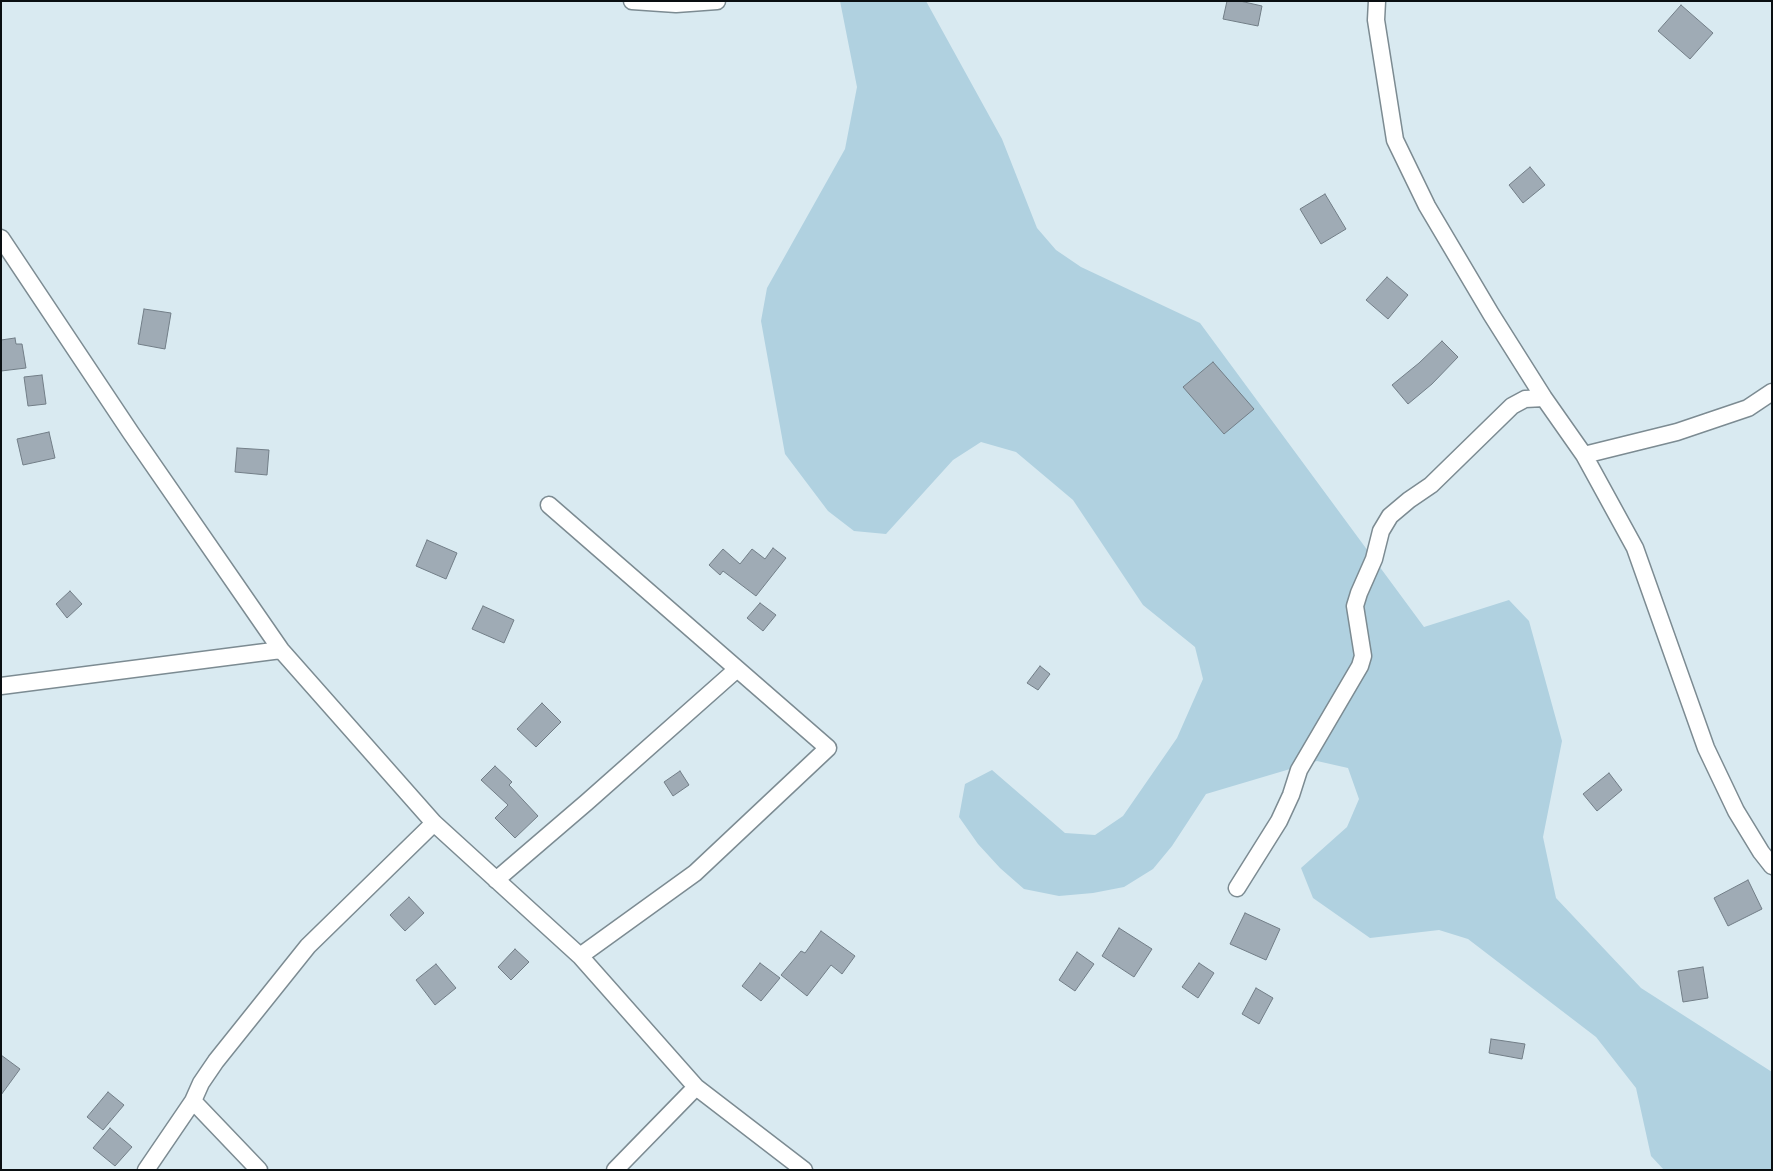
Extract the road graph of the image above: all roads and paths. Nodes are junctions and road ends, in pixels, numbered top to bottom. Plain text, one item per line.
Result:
1 (632, 1) edge
2 (717, 1) edge
3 (1378, 1) edge
4 (1, 238) edge
5 (1772, 392) edge
6 (1544, 398) junction
7 (1584, 455) junction
8 (549, 505) dead end
9 (280, 650) junction
10 (736, 670) junction
11 (1, 686) edge
12 (434, 823) junction
13 (1772, 866) edge
14 (496, 880) junction
15 (1237, 888) dead end
16 (580, 956) junction
17 (696, 1087) junction
18 (193, 1102) junction
19 (146, 1170) edge
20 (258, 1170) edge
21 (615, 1170) edge
22 (804, 1170) edge

1 - 2 street
3 - 6 street
4 - 9 street
5 - 7 street
6 - 7 street
6 - 15 street
7 - 13 street
8 - 10 street
9 - 11 street
9 - 12 street
10 - 14 street
10 - 16 street
12 - 14 street
12 - 18 street
14 - 16 street
16 - 17 street
17 - 21 street
17 - 22 street
18 - 19 street
18 - 20 street

